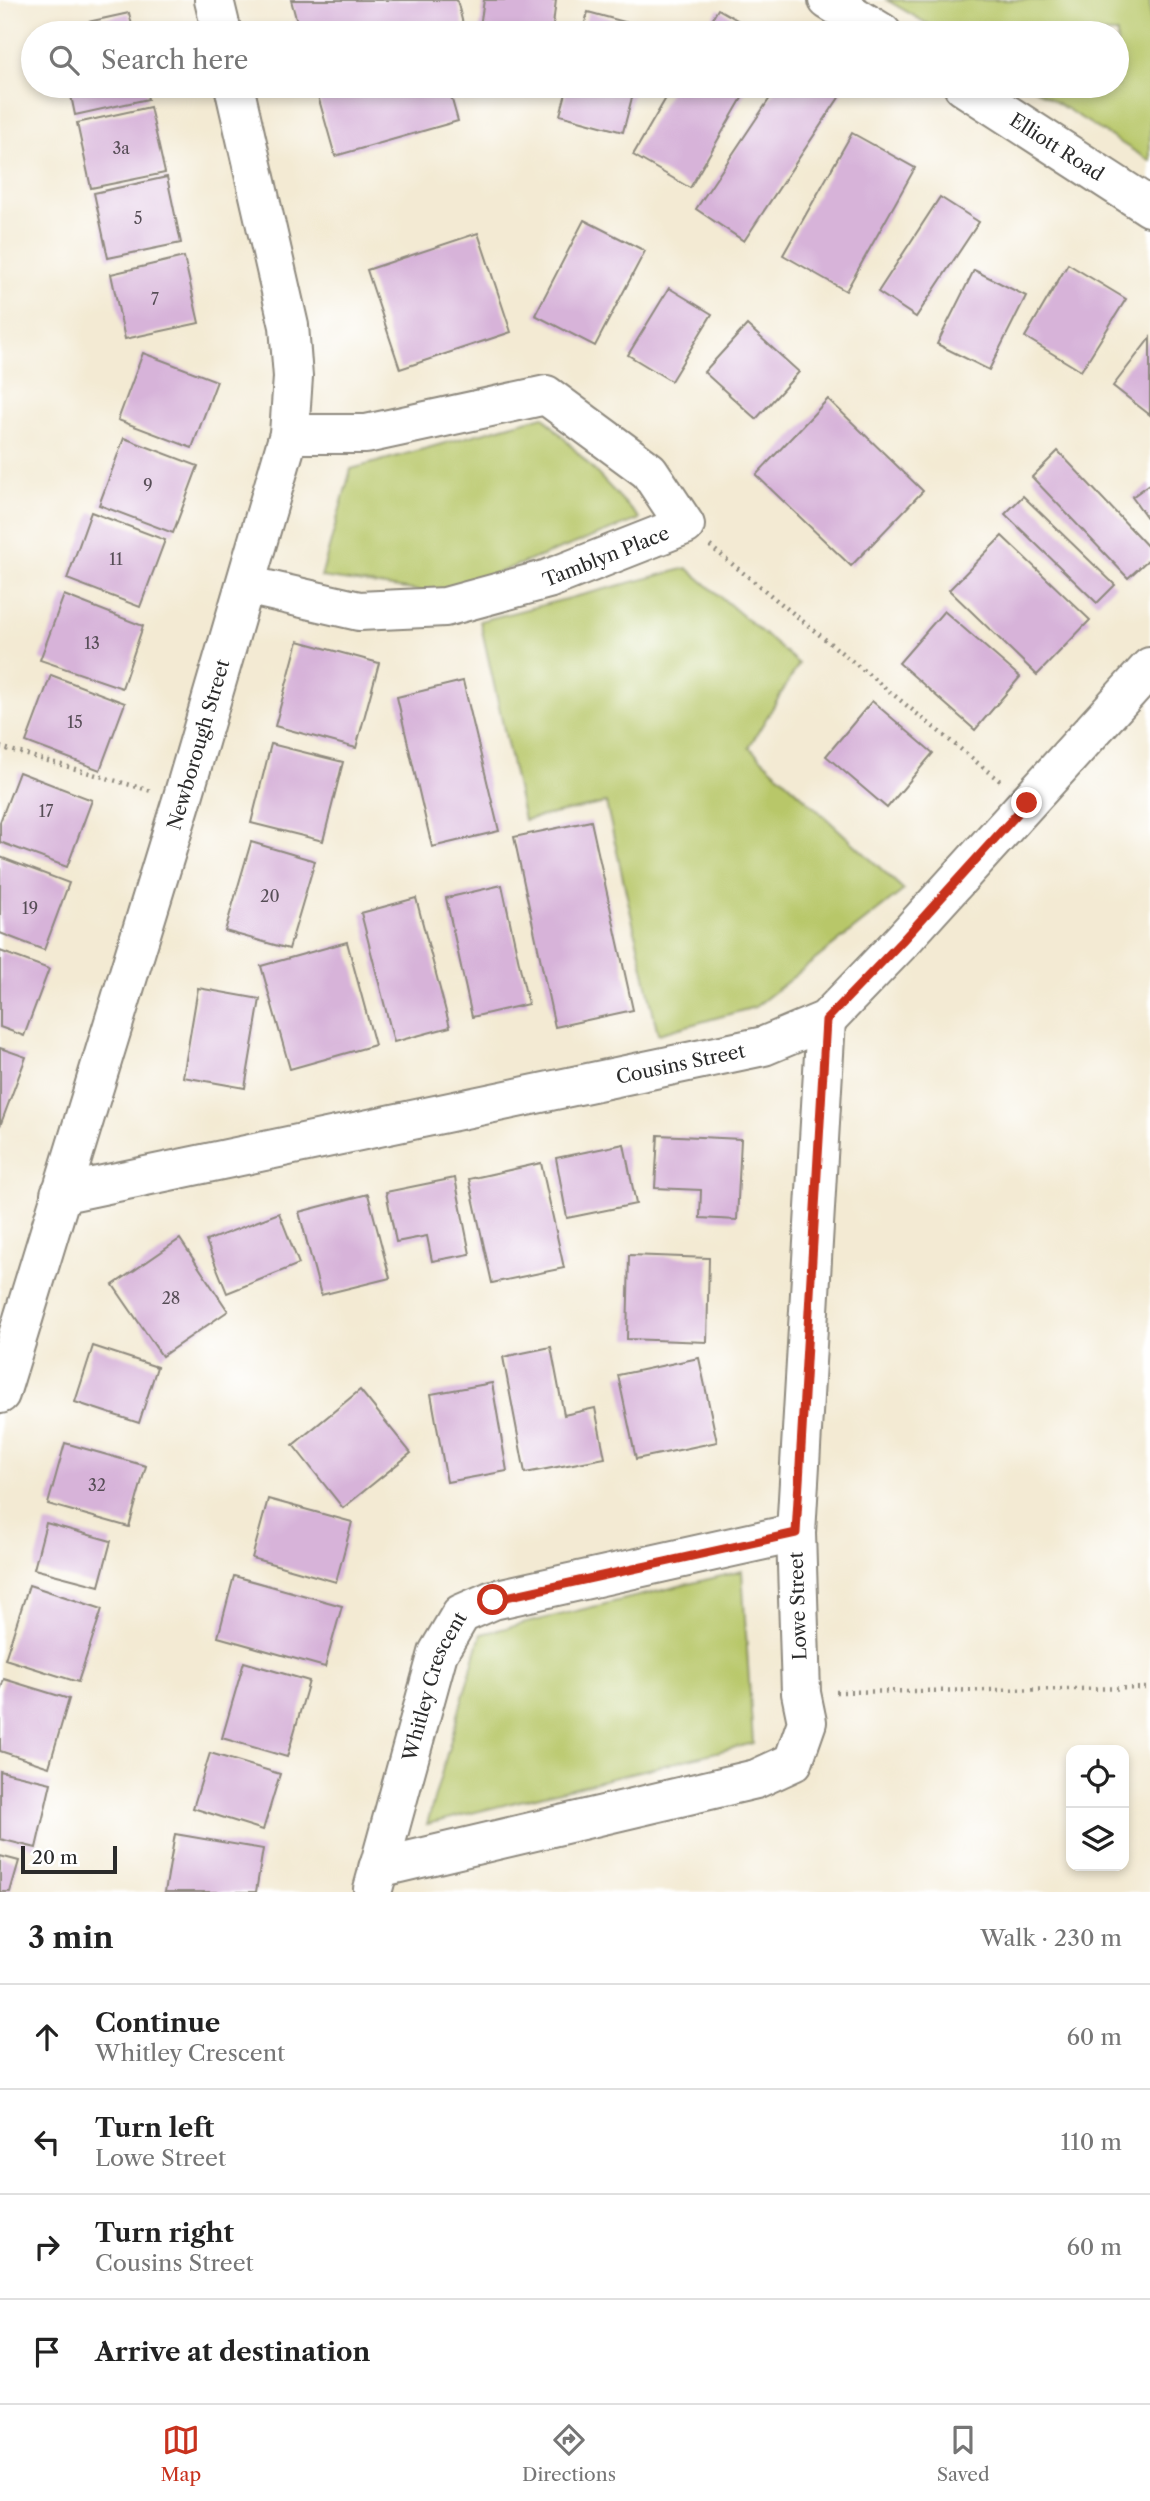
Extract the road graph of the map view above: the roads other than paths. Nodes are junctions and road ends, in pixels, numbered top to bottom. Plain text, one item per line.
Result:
1 (214, 0) edge
2 (828, 0) edge
3 (219, 21) edge
4 (862, 21) edge
5 (237, 98) edge
6 (982, 98) edge
7 (1150, 206) edge
8 (289, 434) junction
9 (246, 585) junction
10 (1150, 667) edge
11 (826, 1020) junction
12 (60, 1194) junction
13 (10, 1322) edge
14 (0, 1394) edge
15 (796, 1533) junction
16 (375, 1880) edge

1 - 3 street
2 - 4 street
5 - 8 street, Newborough Street
6 - 7 street, Elliott Road
8 - 9 street, Newborough Street
8 - 9 street, Tamblyn Place
9 - 12 street, Newborough Street
10 - 11 street, Cousins Street
11 - 12 street, Cousins Street
11 - 15 street, Lowe Street
12 - 13 street, Newborough Street
13 - 14 street, Newborough Street
15 - 16 street, Whitley Crescent
15 - 16 street, Lowe Street

